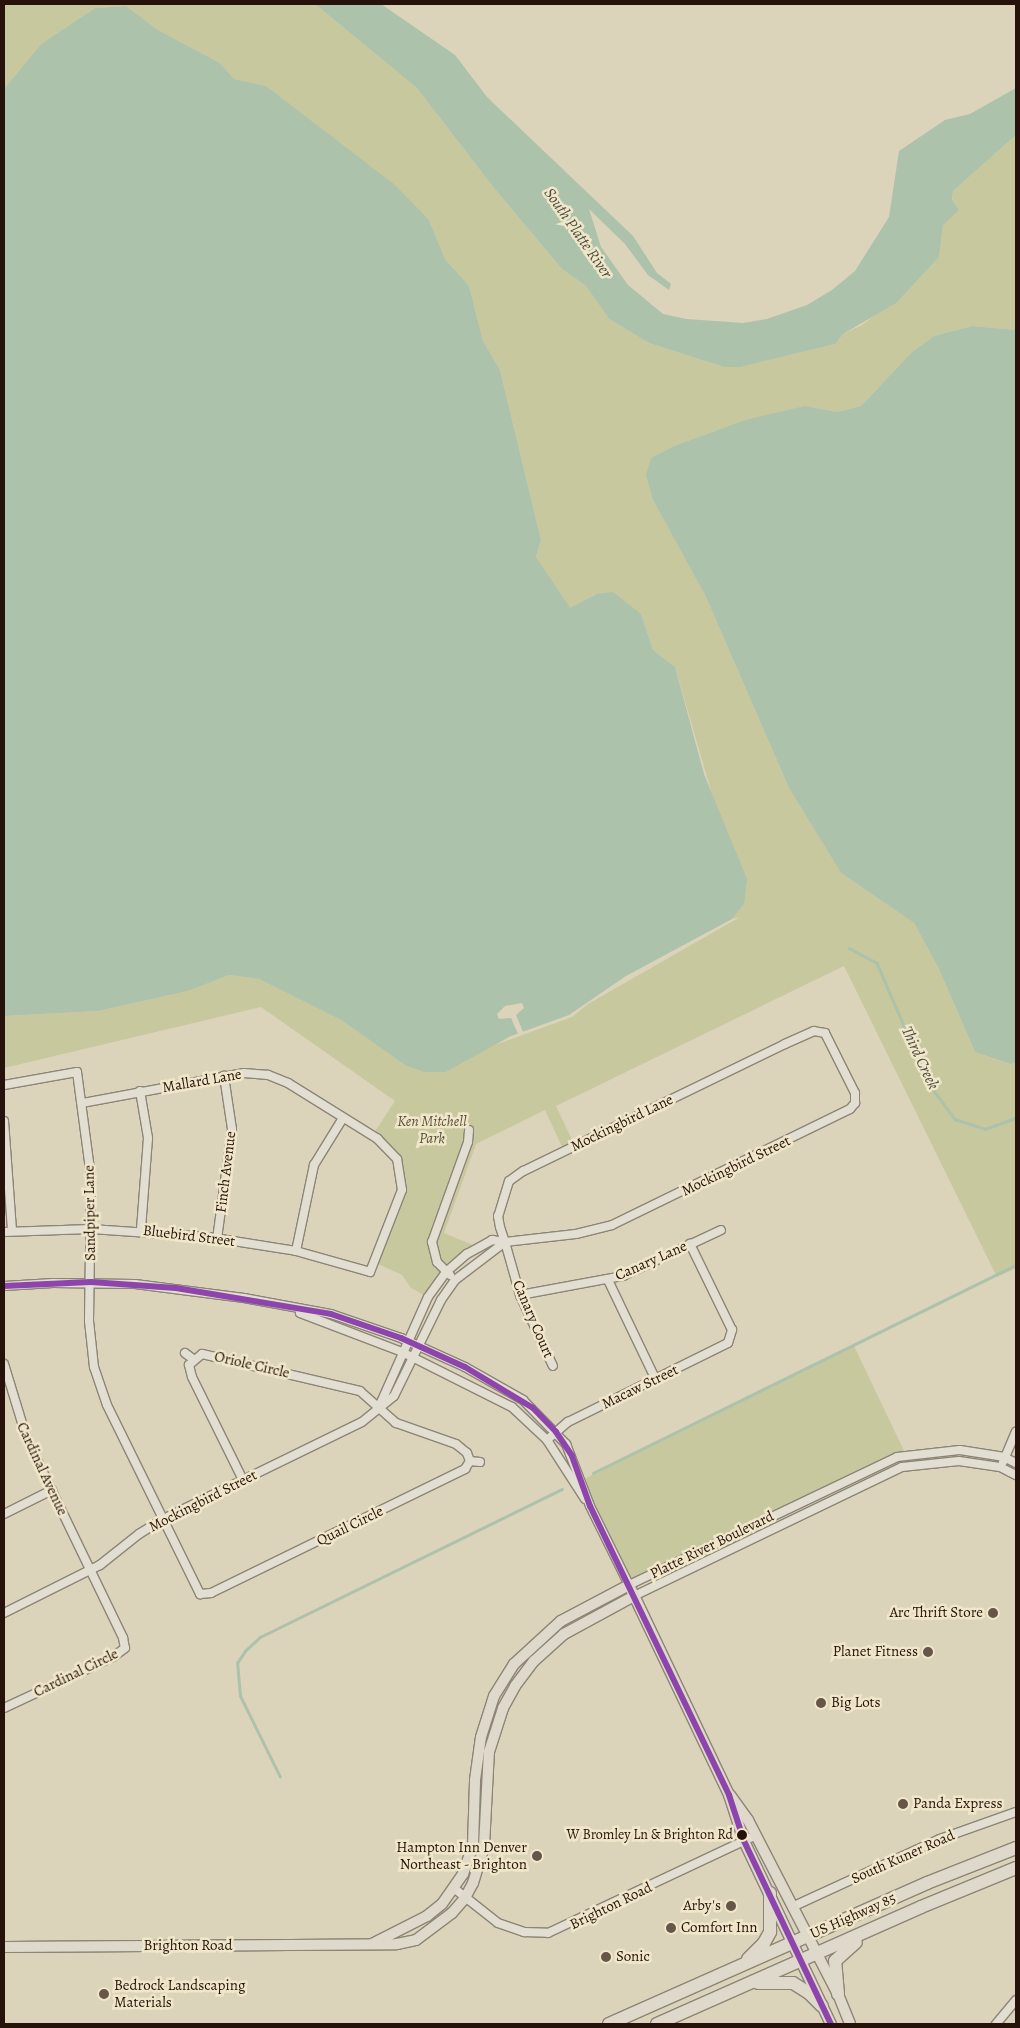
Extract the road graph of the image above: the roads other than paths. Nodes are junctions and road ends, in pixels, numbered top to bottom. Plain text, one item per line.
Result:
1 (794, 1039) joint
2 (224, 1076) junction
3 (4, 1085) edge
4 (140, 1092) junction
5 (82, 1103) junction
6 (343, 1118) junction
7 (4, 1121) edge
8 (469, 1130) dead end
9 (92, 1229) junction
10 (141, 1230) junction
11 (721, 1230) dead end
12 (12, 1231) junction
13 (4, 1232) edge
14 (217, 1239) junction
15 (505, 1242) junction
16 (690, 1244) junction
17 (296, 1251) junction
18 (370, 1272) joint
19 (446, 1272) junction
20 (455, 1280) junction
21 (608, 1280) junction
22 (91, 1282) junction
23 (4, 1286) edge
24 (520, 1296) junction
25 (292, 1309) junction
26 (407, 1341) junction
27 (420, 1346) junction
28 (402, 1352) junction
29 (185, 1353) dead end
30 (415, 1358) junction
31 (193, 1359) junction
32 (4, 1364) edge
33 (552, 1366) dead end
34 (656, 1380) junction
35 (378, 1407) junction
36 (556, 1432) junction
37 (1016, 1432) edge
38 (547, 1440) junction
39 (1004, 1457) junction
40 (470, 1461) junction
41 (480, 1462) dead end
42 (1016, 1463) edge
43 (1000, 1467) junction
44 (1016, 1475) edge
45 (243, 1480) junction
46 (52, 1490) junction
47 (590, 1506) junction
48 (788, 1508) junction
49 (4, 1514) edge
50 (792, 1518) junction
51 (163, 1519) junction
52 (90, 1570) junction
53 (629, 1586) junction
54 (634, 1596) junction
55 (4, 1612) edge
56 (4, 1708) edge
57 (475, 1780) junction
58 (487, 1780) junction
59 (474, 1792) junction
60 (486, 1792) junction
61 (729, 1794) junction
62 (1016, 1812) edge
63 (756, 1835) junction
64 (744, 1841) junction
65 (1016, 1848) edge
66 (1016, 1868) edge
67 (455, 1890) junction
68 (770, 1893) junction
69 (465, 1898) junction
70 (792, 1907) junction
71 (899, 1916) junction
72 (807, 1936) junction
73 (793, 1942) junction
74 (372, 1944) junction
75 (4, 1947) edge
76 (817, 1952) junction
77 (800, 1960) junction
78 (738, 1967) junction
79 (741, 1987) junction
80 (838, 1994) junction
81 (1016, 2000) edge
82 (822, 2006) junction
83 (610, 2024) edge
84 (657, 2024) edge
85 (830, 2024) edge
86 (850, 2024) edge
87 (996, 2024) edge

1 - 15 street, Mockingbird Lane
1 - 15 street, Mockingbird Street
2 - 4 street, Mallard Lane
2 - 6 street, Mallard Lane
2 - 14 street, Finch Avenue
3 - 5 street, Sandpiper Lane
4 - 5 street, Mallard Lane
4 - 10 street
5 - 9 street, Sandpiper Lane
6 - 17 street
6 - 18 street, Mallard Lane
7 - 12 street
8 - 19 street
9 - 10 street, Bluebird Street
9 - 12 street, Bluebird Street
9 - 22 street, Sandpiper Lane
10 - 14 street, Bluebird Street
11 - 16 street, Canary Lane
12 - 13 street, Bluebird Street
14 - 17 street, Bluebird Street
15 - 19 street, Mockingbird Street
15 - 20 street, Mockingbird Street
15 - 24 street, Canary Court
16 - 21 street, Canary Lane
16 - 34 street, Macaw Street
17 - 18 street, Bluebird Street
19 - 20 street
19 - 26 street, Mockingbird Street
20 - 27 street, Mockingbird Street
21 - 24 street, Canary Lane
21 - 34 street
22 - 23 street
22 - 25 street
22 - 51 street, Sandpiper Lane
24 - 33 street, Canary Court
25 - 26 street
25 - 28 street
26 - 27 street
26 - 28 street, Mockingbird Street
27 - 30 street, Mockingbird Street
27 - 36 street
28 - 30 street
28 - 35 street, Mockingbird Street
29 - 31 street
30 - 35 street, Mockingbird Street
30 - 38 street
31 - 35 street, Oriole Circle
31 - 45 street, Oriole Circle
32 - 46 street, Cardinal Avenue
34 - 36 street, Macaw Street
35 - 40 street
35 - 45 street, Mockingbird Street
36 - 38 street, Macaw Street
36 - 47 street
37 - 39 street
38 - 47 street
39 - 42 street, Platte River Boulevard
39 - 43 street
39 - 48 street, Platte River Boulevard
40 - 41 street
40 - 51 street, Quail Circle
43 - 44 street, Platte River Boulevard
43 - 50 street, Platte River Boulevard
45 - 51 street, Mockingbird Street
46 - 49 street
46 - 52 street, Cardinal Avenue
47 - 53 street
48 - 50 street
48 - 53 street, Platte River Boulevard
50 - 54 street, Platte River Boulevard
51 - 52 street, Mockingbird Street
52 - 55 street, Mockingbird Street
52 - 56 street, Cardinal Circle
53 - 54 main road
53 - 57 main road, Platte River Boulevard
54 - 58 main road, Platte River Boulevard
54 - 61 main road
57 - 58 street
57 - 59 main road, Platte River Boulevard
58 - 60 main road, Platte River Boulevard
59 - 60 street
59 - 67 main road, Platte River Boulevard
60 - 69 main road, Platte River Boulevard
61 - 63 main road
61 - 64 main road
62 - 70 street, South Kuner Road
63 - 64 street, Brighton Road
63 - 70 main road
64 - 68 main road
64 - 69 street, Brighton Road
65 - 72 highway, US Highway 85
66 - 71 highway, US Highway 85
67 - 69 street, Brighton Road
67 - 74 main road, Brighton Road
68 - 73 main road
68 - 78 highway
69 - 74 main road, Brighton Road
70 - 72 main road
71 - 76 highway, US Highway 85
71 - 80 highway
72 - 73 highway, US Highway 85
72 - 76 main road
73 - 77 main road
73 - 78 highway, US Highway 85
74 - 75 main road, Brighton Road
76 - 77 highway, US Highway 85
76 - 80 main road
77 - 79 highway, US Highway 85
77 - 82 main road
78 - 83 highway, US Highway 85
79 - 82 highway
79 - 84 highway, US Highway 85
80 - 86 main road
81 - 87 street
82 - 85 main road

